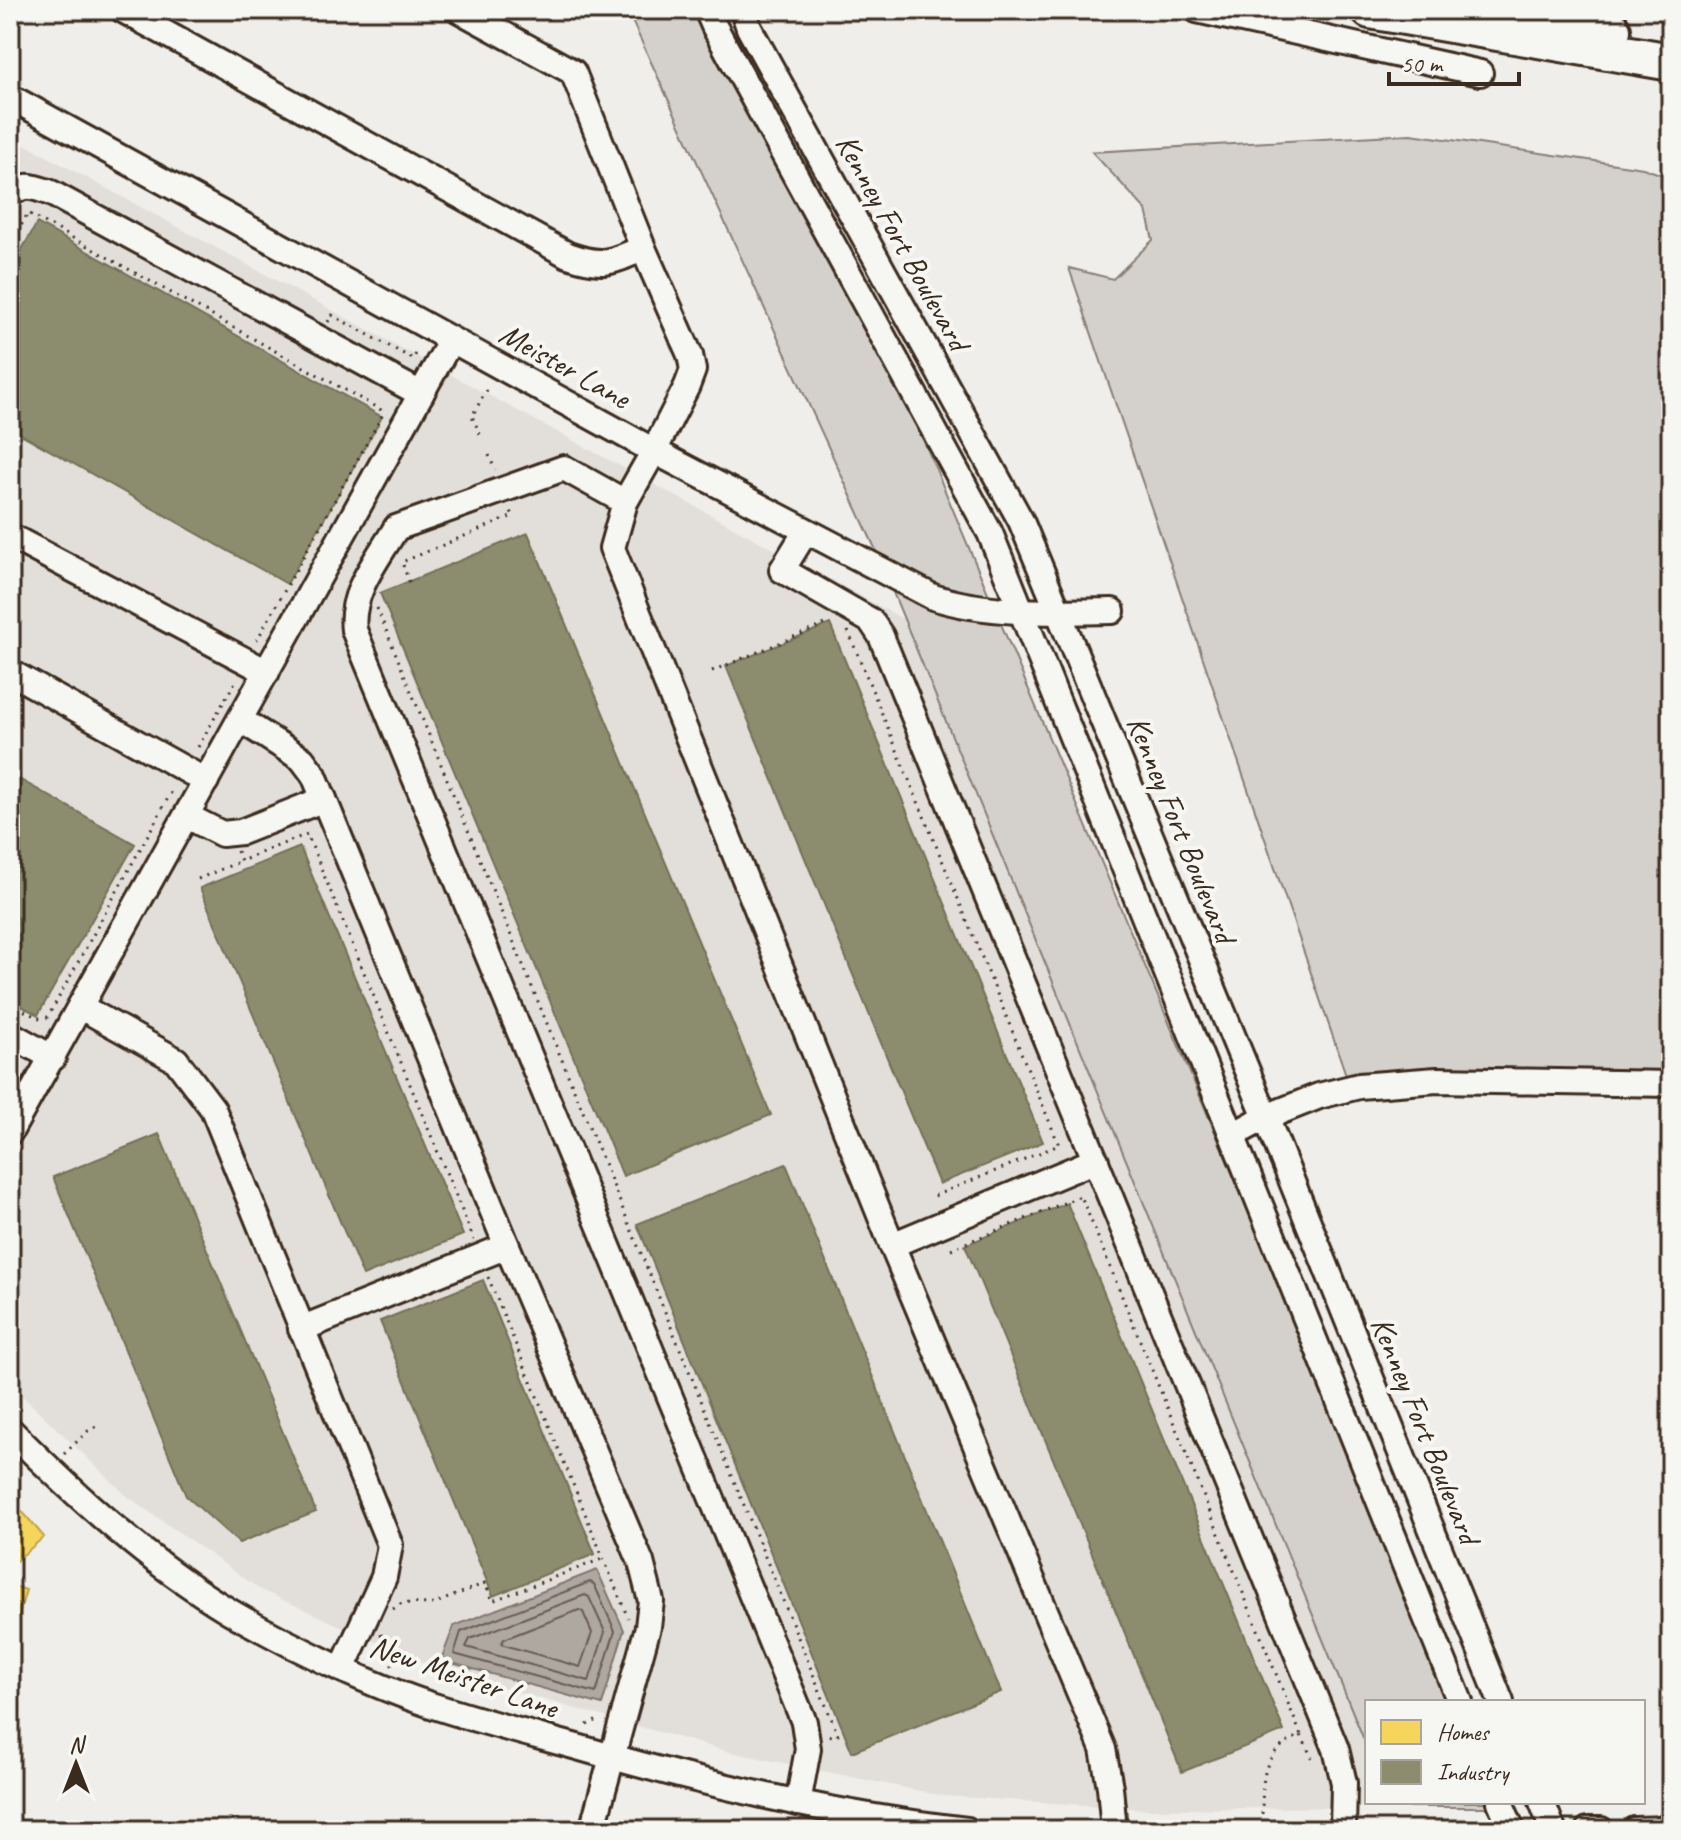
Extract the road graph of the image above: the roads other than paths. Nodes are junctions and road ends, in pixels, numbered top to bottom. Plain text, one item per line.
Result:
1 (123, 10) edge
2 (459, 10) edge
3 (707, 10) edge
4 (743, 10) edge
5 (1197, 10) edge
6 (1370, 10) edge
7 (1528, 10) edge
8 (168, 20) edge
9 (1671, 45) edge
10 (1671, 62) edge
11 (1480, 73) dead end
12 (10, 97) edge
13 (10, 194) edge
14 (643, 248) junction
15 (451, 340) junction
16 (421, 394) junction
17 (654, 451) junction
18 (625, 502) junction
19 (806, 531) junction
20 (10, 536) edge
21 (1021, 610) junction
22 (1112, 611) dead end
23 (1058, 612) junction
24 (10, 672) edge
25 (267, 672) junction
26 (241, 720) junction
27 (206, 781) junction
28 (324, 799) junction
29 (187, 816) junction
30 (81, 1007) junction
31 (10, 1034) edge
32 (53, 1058) junction
33 (1671, 1084) edge
34 (1266, 1117) junction
35 (10, 1132) edge
36 (1233, 1135) junction
37 (1096, 1160) junction
38 (892, 1245) junction
39 (507, 1246) junction
40 (301, 1329) junction
41 (10, 1430) edge
42 (342, 1669) junction
43 (1459, 1700) edge
44 (1500, 1700) edge
45 (613, 1758) junction
46 (798, 1803) junction
47 (1501, 1804) edge
48 (1543, 1804) edge
49 (1671, 1829) edge
50 (592, 1830) edge
51 (967, 1830) edge
52 (1114, 1830) edge
53 (1343, 1830) edge
54 (1512, 1830) edge
55 (1553, 1830) edge
56 (1588, 1830) edge
57 (1601, 1830) edge
58 (1634, 1830) edge

1 - 8 street
2 - 14 street
3 - 21 street, Kenney Fort Boulevard
4 - 23 street, Kenney Fort Boulevard
5 - 11 street
6 - 10 highway
7 - 9 highway
8 - 14 street
12 - 15 street, Meister Lane
13 - 16 street
14 - 17 street
15 - 16 street
15 - 17 street, Meister Lane
16 - 25 street
17 - 18 street
17 - 19 street, Meister Lane
18 - 38 street
18 - 46 street
19 - 21 street, Meister Lane
19 - 37 street
20 - 25 street
21 - 23 street, Meister Lane
21 - 36 street, Kenney Fort Boulevard
22 - 23 street, Meister Lane
23 - 34 street, Kenney Fort Boulevard
24 - 27 street
25 - 26 street
26 - 27 street
26 - 28 street
27 - 29 street
28 - 29 street
28 - 39 street
29 - 30 street
30 - 32 street
30 - 40 street
31 - 32 street
32 - 35 street
33 - 34 street
34 - 36 street
34 - 44 street, Kenney Fort Boulevard
36 - 43 street, Kenney Fort Boulevard
37 - 38 street
37 - 53 street
38 - 52 street
39 - 40 street
39 - 45 street
40 - 42 street
41 - 42 street, New Meister Lane
42 - 45 street, New Meister Lane
45 - 46 street, New Meister Lane
45 - 50 street
46 - 51 street, New Meister Lane
47 - 54 street
48 - 55 street
49 - 58 street
56 - 57 street

